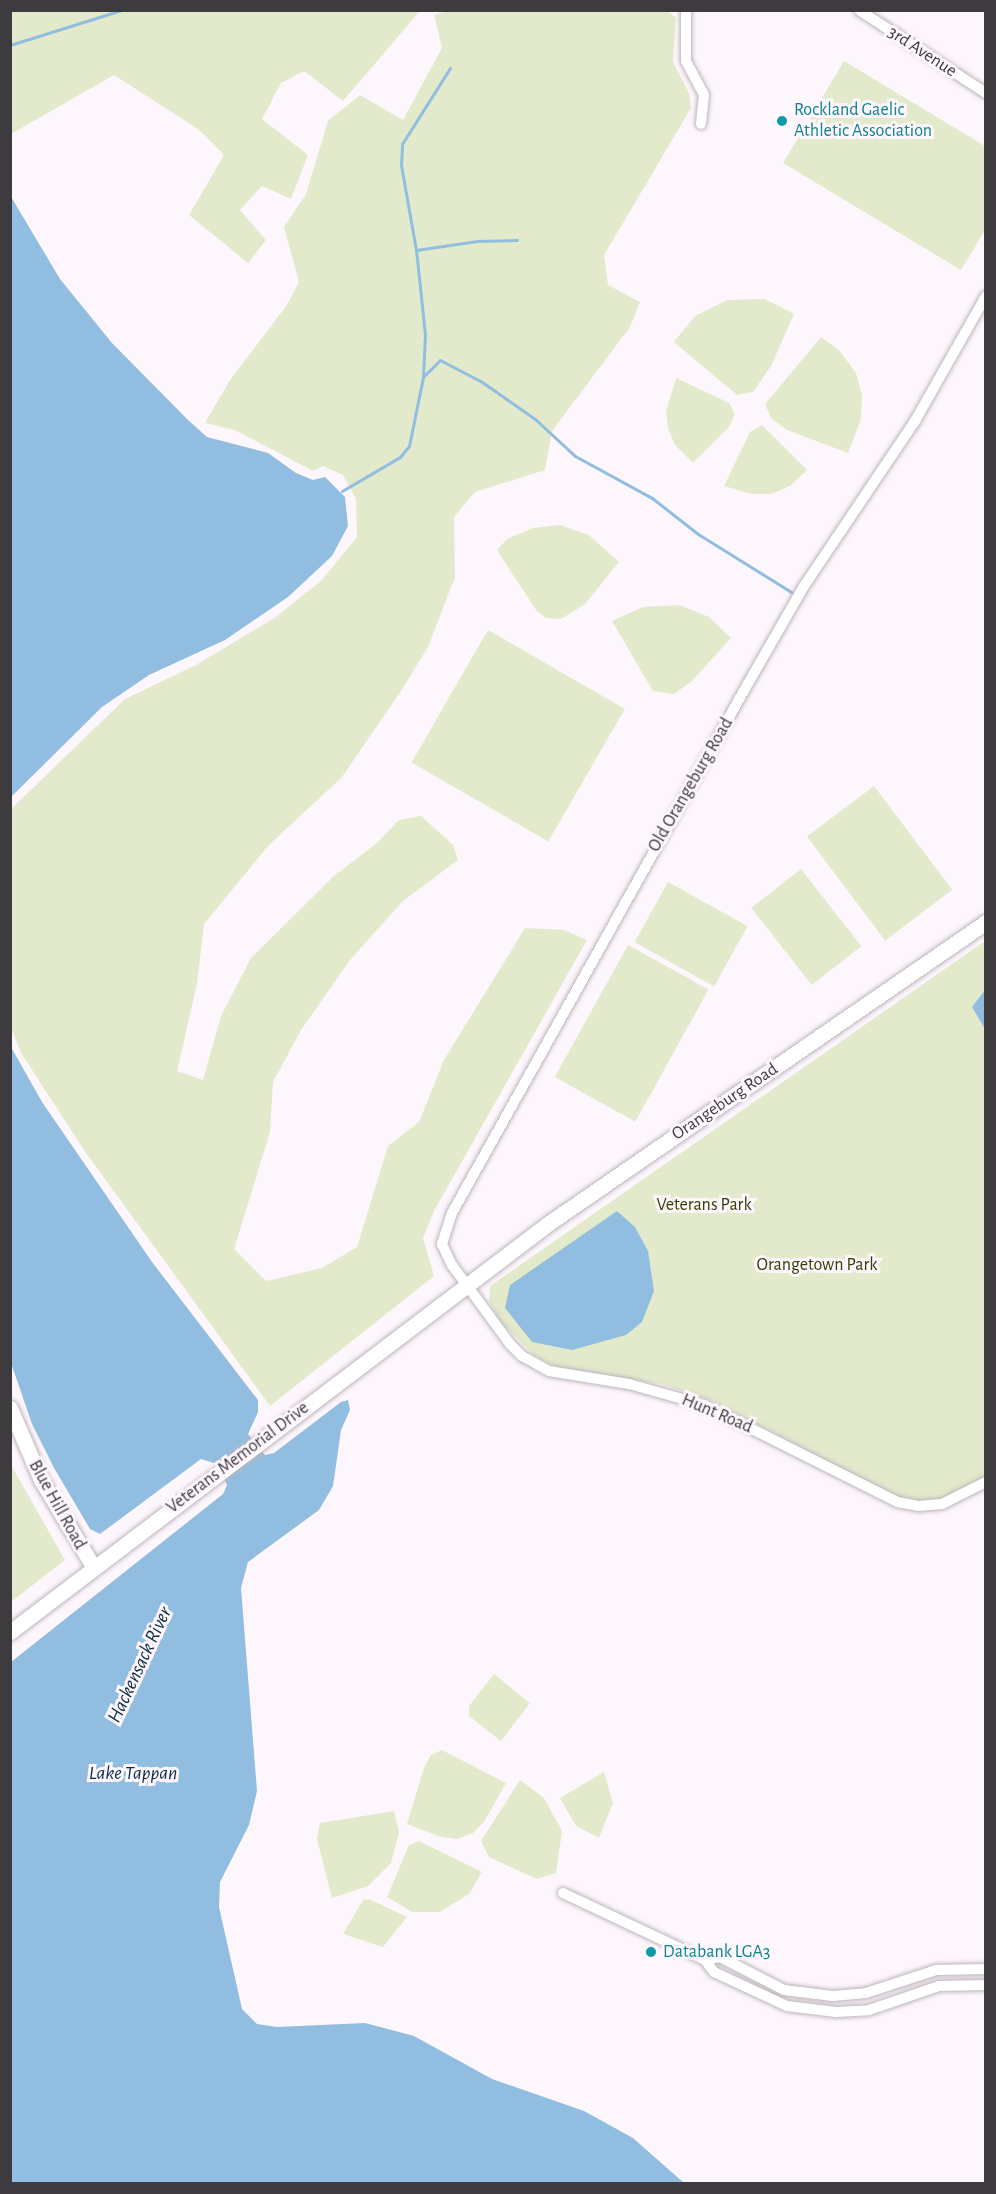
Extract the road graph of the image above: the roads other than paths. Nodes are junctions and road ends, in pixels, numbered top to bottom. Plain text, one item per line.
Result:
1 (686, 10) edge
2 (859, 10) edge
3 (986, 93) edge
4 (701, 124) dead end
5 (986, 296) edge
6 (986, 922) edge
7 (466, 1285) junction
8 (10, 1408) edge
9 (986, 1482) edge
10 (94, 1568) junction
11 (10, 1632) edge
12 (563, 1893) dead end
13 (705, 1960) junction
14 (986, 1969) edge
15 (933, 1971) junction
16 (986, 1985) edge
17 (936, 1987) junction

1 - 4 street
2 - 3 street, 3rd Avenue
5 - 7 street, Old Orangeburg Road
6 - 7 main road, Orangeburg Road
7 - 9 street, Hunt Road
7 - 10 main road, Veterans Memorial Drive
8 - 10 main road, Blue Hill Road
10 - 11 main road, Veterans Memorial Drive
12 - 13 street
13 - 15 street
13 - 17 street
14 - 15 street
15 - 17 street
16 - 17 street

